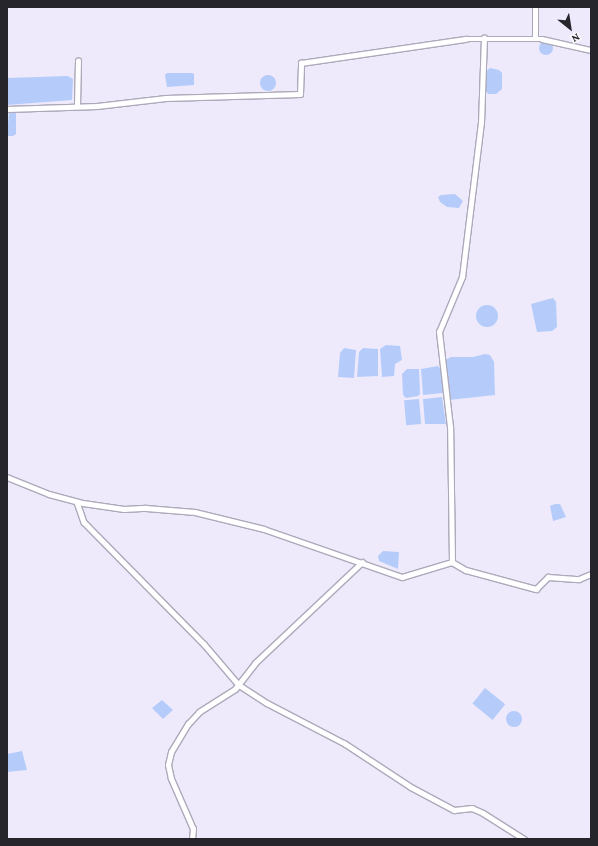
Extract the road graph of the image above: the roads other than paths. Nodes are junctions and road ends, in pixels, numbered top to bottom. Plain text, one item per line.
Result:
1 (535, 7) edge
2 (484, 38) junction
3 (535, 38) junction
4 (591, 50) edge
5 (78, 61) dead end
6 (77, 105) junction
7 (7, 109) edge
8 (7, 477) edge
9 (77, 502) junction
10 (362, 562) junction
11 (452, 562) junction
12 (591, 574) edge
13 (239, 685) junction
14 (192, 839) edge
15 (524, 839) edge

1 - 3 street
2 - 3 street
2 - 6 street
2 - 11 street
3 - 4 street
5 - 6 street
6 - 7 street
8 - 9 street
9 - 10 street
9 - 13 street
10 - 11 street
10 - 13 street
11 - 12 street
13 - 14 street
13 - 15 street

